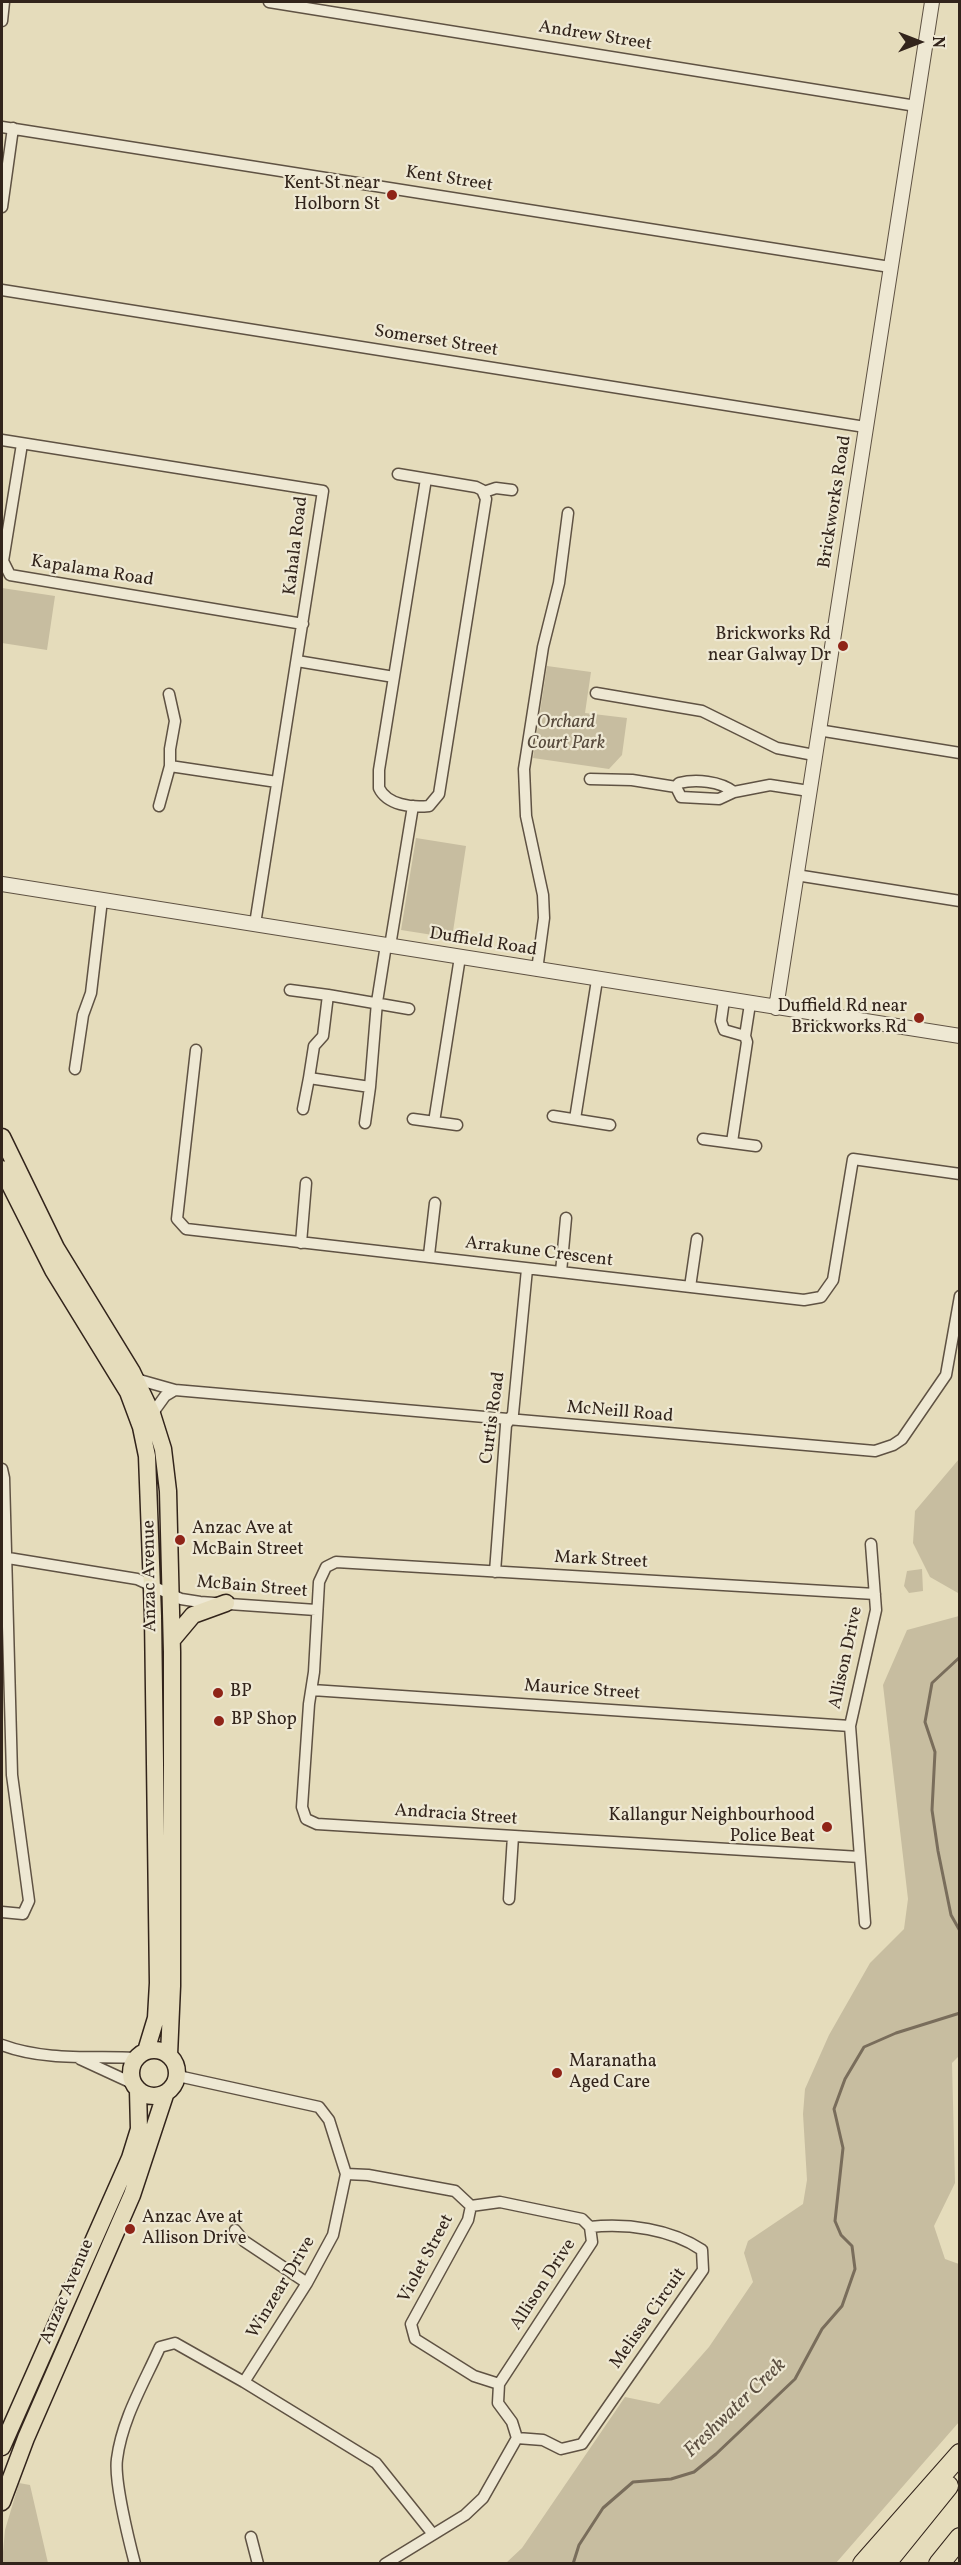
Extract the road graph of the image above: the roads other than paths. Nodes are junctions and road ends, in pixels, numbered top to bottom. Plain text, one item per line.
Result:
1 (4, 2) edge
2 (269, 2) edge
3 (932, 2) edge
4 (2, 21) edge
5 (916, 106) junction
6 (2, 127) edge
7 (13, 129) junction
8 (2, 207) edge
9 (890, 267) junction
10 (2, 290) edge
11 (866, 427) junction
12 (2, 440) edge
13 (22, 444) junction
14 (398, 474) dead end
15 (426, 479) junction
16 (512, 490) dead end
17 (484, 492) junction
18 (568, 513) dead end
19 (303, 624) junction
20 (297, 661) junction
21 (394, 677) junction
22 (596, 693) dead end
23 (169, 694) dead end
24 (818, 730) junction
25 (960, 753) edge
26 (814, 755) junction
27 (176, 767) junction
28 (590, 779) dead end
29 (277, 782) junction
30 (676, 787) junction
31 (734, 792) junction
32 (808, 794) junction
33 (159, 806) dead end
34 (413, 806) junction
35 (796, 875) junction
36 (2, 884) edge
37 (102, 900) junction
38 (960, 901) edge
39 (255, 924) junction
40 (388, 945) junction
41 (460, 957) junction
42 (537, 970) junction
43 (597, 980) junction
44 (290, 990) dead end
45 (328, 995) junction
46 (724, 1000) junction
47 (377, 1002) junction
48 (750, 1004) junction
49 (776, 1008) junction
50 (409, 1009) dead end
51 (745, 1036) junction
52 (960, 1036) edge
53 (196, 1050) dead end
54 (75, 1069) dead end
55 (309, 1078) junction
56 (370, 1087) junction
57 (303, 1109) dead end
58 (554, 1116) dead end
59 (413, 1119) dead end
60 (575, 1119) junction
61 (434, 1122) junction
62 (365, 1123) dead end
63 (457, 1125) dead end
64 (610, 1125) dead end
65 (2, 1137) edge
66 (703, 1139) dead end
67 (732, 1142) junction
68 (756, 1146) dead end
69 (2, 1169) edge
70 (960, 1173) edge
71 (306, 1183) dead end
72 (435, 1203) dead end
73 (566, 1218) dead end
74 (697, 1239) dead end
75 (301, 1243) junction
76 (429, 1255) junction
77 (527, 1269) junction
78 (561, 1272) junction
79 (690, 1287) junction
80 (960, 1296) edge
81 (136, 1379) junction
82 (175, 1390) junction
83 (152, 1414) junction
84 (509, 1420) junction
85 (2, 1468) edge
86 (871, 1544) dead end
87 (4, 1558) edge
88 (326, 1567) joint
89 (495, 1572) junction
90 (152, 1585) junction
91 (875, 1594) junction
92 (171, 1595) junction
93 (225, 1603) junction
94 (316, 1610) junction
95 (172, 1640) junction
96 (312, 1690) junction
97 (5, 1699) edge
98 (850, 1726) junction
99 (513, 1836) junction
100 (860, 1857) junction
101 (509, 1899) dead end
102 (2, 1912) edge
103 (866, 1923) dead end
104 (2, 2046) edge
105 (141, 2055) junction
106 (169, 2055) junction
107 (80, 2059) junction
108 (178, 2076) junction
109 (135, 2087) junction
110 (165, 2095) junction
111 (346, 2174) junction
112 (471, 2206) junction
113 (590, 2227) junction
114 (235, 2230) dead end
115 (307, 2283) junction
116 (244, 2382) junction
117 (499, 2384) junction
118 (518, 2438) junction
119 (2, 2447) edge
120 (960, 2454) edge
121 (960, 2472) edge
122 (2, 2502) edge
123 (432, 2534) junction
124 (251, 2537) dead end
125 (960, 2538) edge
126 (135, 2564) edge
127 (258, 2564) edge
128 (385, 2564) edge
129 (863, 2564) edge
130 (885, 2564) edge
131 (939, 2564) edge

1 - 4 street
2 - 5 street, Andrew Street
3 - 5 street, Brickworks Road
5 - 9 street, Brickworks Road
6 - 7 street, Kent Street
7 - 8 street
7 - 9 street, Kent Street
9 - 11 street, Brickworks Road
10 - 11 street, Somerset Street
11 - 24 street, Brickworks Road
12 - 13 street, Kahala Road
13 - 19 street, Kapalama Road
13 - 19 street, Kahala Road
14 - 15 street
15 - 17 street
15 - 21 street
16 - 17 street
17 - 34 street
18 - 42 street
19 - 20 street, Kahala Road
20 - 21 street
20 - 29 street, Kahala Road
21 - 34 street
22 - 26 street
23 - 27 street
24 - 25 street
24 - 26 street, Brickworks Road
26 - 32 street, Brickworks Road
27 - 29 street
27 - 33 street
28 - 30 street
29 - 39 street, Kahala Road
30 - 31 street
30 - 31 street
31 - 32 street
32 - 35 street, Brickworks Road
34 - 40 street
35 - 38 street
35 - 49 street, Brickworks Road
36 - 37 street, Duffield Road
37 - 39 street, Duffield Road
37 - 54 street
39 - 40 street, Duffield Road
40 - 41 street, Duffield Road
40 - 47 street
41 - 42 street, Duffield Road
41 - 61 street
42 - 43 street, Duffield Road
43 - 46 street, Duffield Road
43 - 60 street
44 - 45 street
45 - 47 street
45 - 55 street
46 - 48 street, Duffield Road
46 - 51 street
47 - 50 street
47 - 56 street
48 - 49 street, Duffield Road
48 - 51 street
49 - 52 street, Duffield Road
51 - 67 street
53 - 75 street, Arrakune Crescent
55 - 56 street
55 - 57 street
56 - 62 street
58 - 60 street
59 - 61 street
60 - 64 street
61 - 63 street
65 - 81 highway, Anzac Avenue
66 - 67 street
67 - 68 street
69 - 90 highway, Anzac Avenue
70 - 79 street, Arrakune Crescent
71 - 75 street
72 - 76 street
73 - 78 street
74 - 79 street
75 - 76 street, Arrakune Crescent
76 - 77 street, Arrakune Crescent
77 - 78 street, Arrakune Crescent
77 - 84 street, Curtis Road
78 - 79 street, Arrakune Crescent
80 - 84 street, McNeill Road
81 - 82 street, McNeill Road
81 - 83 highway, Anzac Avenue
82 - 83 street
82 - 84 street, McNeill Road
83 - 92 highway, Anzac Avenue
84 - 89 street, Curtis Road
85 - 87 street
86 - 91 street, Allison Drive
87 - 90 street, McBain Street
87 - 97 street
88 - 89 street, Mark Street
88 - 94 street, Andracia Street
89 - 91 street, Mark Street
90 - 92 street, McBain Street
90 - 105 highway, Anzac Avenue
91 - 98 street, Allison Drive
92 - 93 street, McBain Street
92 - 95 highway, Anzac Avenue
93 - 94 street, McBain Street
93 - 95 highway
94 - 96 street, Andracia Street
95 - 106 highway, Anzac Avenue
96 - 98 street, Maurice Street
96 - 99 street, Andracia Street
97 - 102 street
98 - 100 street, Allison Drive
99 - 100 street, Andracia Street
99 - 101 street
100 - 103 street, Allison Drive
104 - 107 street
105 - 106 highway
105 - 107 street
105 - 109 highway
106 - 108 highway
107 - 109 street
108 - 110 highway
108 - 111 street, Winzear Drive
109 - 110 highway
109 - 119 highway, Anzac Avenue
110 - 122 highway, Anzac Avenue
111 - 112 street
111 - 115 street, Winzear Drive
112 - 113 street, Allison Drive
112 - 117 street, Violet Street
113 - 117 street, Allison Drive
113 - 118 street, Melissa Circuit
114 - 115 street
115 - 116 street, Winzear Drive
116 - 123 street
116 - 126 street
117 - 118 street
118 - 123 street
120 - 129 highway
121 - 130 highway
123 - 128 street
124 - 127 street
125 - 131 highway

